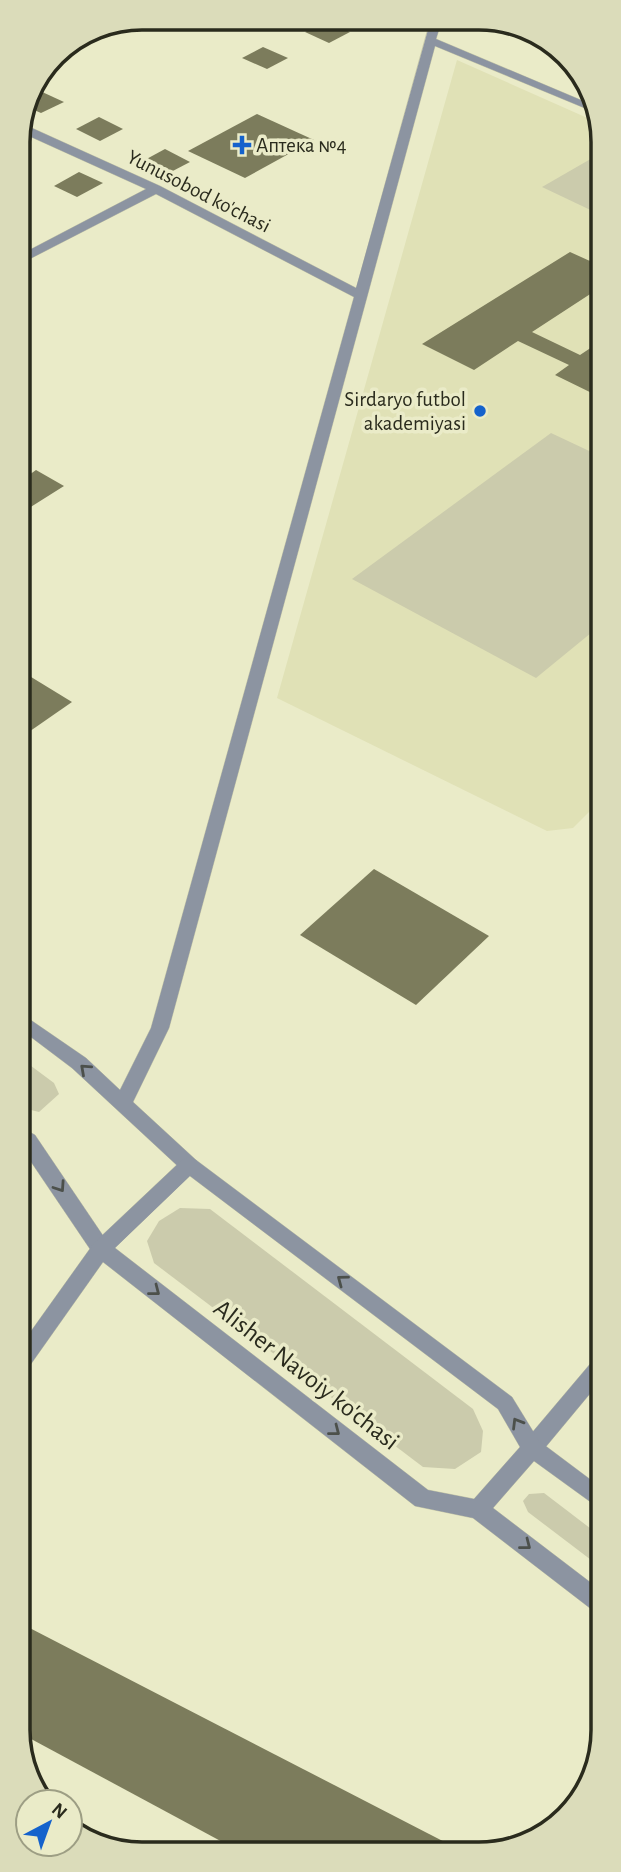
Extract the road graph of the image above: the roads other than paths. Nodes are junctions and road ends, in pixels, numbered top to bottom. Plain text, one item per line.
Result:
1 (433, 30) edge
2 (430, 40) junction
3 (585, 106) edge
4 (31, 132) edge
5 (156, 188) junction
6 (30, 255) edge
7 (359, 295) junction
8 (30, 1027) edge
9 (123, 1104) junction
10 (30, 1143) edge
11 (189, 1165) junction
12 (101, 1249) junction
13 (30, 1349) edge
14 (591, 1377) edge
15 (532, 1448) junction
16 (591, 1492) edge
17 (478, 1508) junction
18 (591, 1596) edge

1 - 2 street
2 - 3 street
2 - 7 street
4 - 5 street, Yunusobod ko'chasi
5 - 6 street
5 - 7 street, Yunusobod ko'chasi
7 - 9 street
9 -> 8 street
9 - 11 street
10 -> 12 street, Alisher Navoiy ko'chasi
11 - 12 street
15 -> 11 street
12 - 13 street
12 -> 17 street, Alisher Navoiy ko'chasi
14 - 15 street
15 - 16 street
15 - 17 street
17 -> 18 street, Alisher Navoiy ko'chasi

